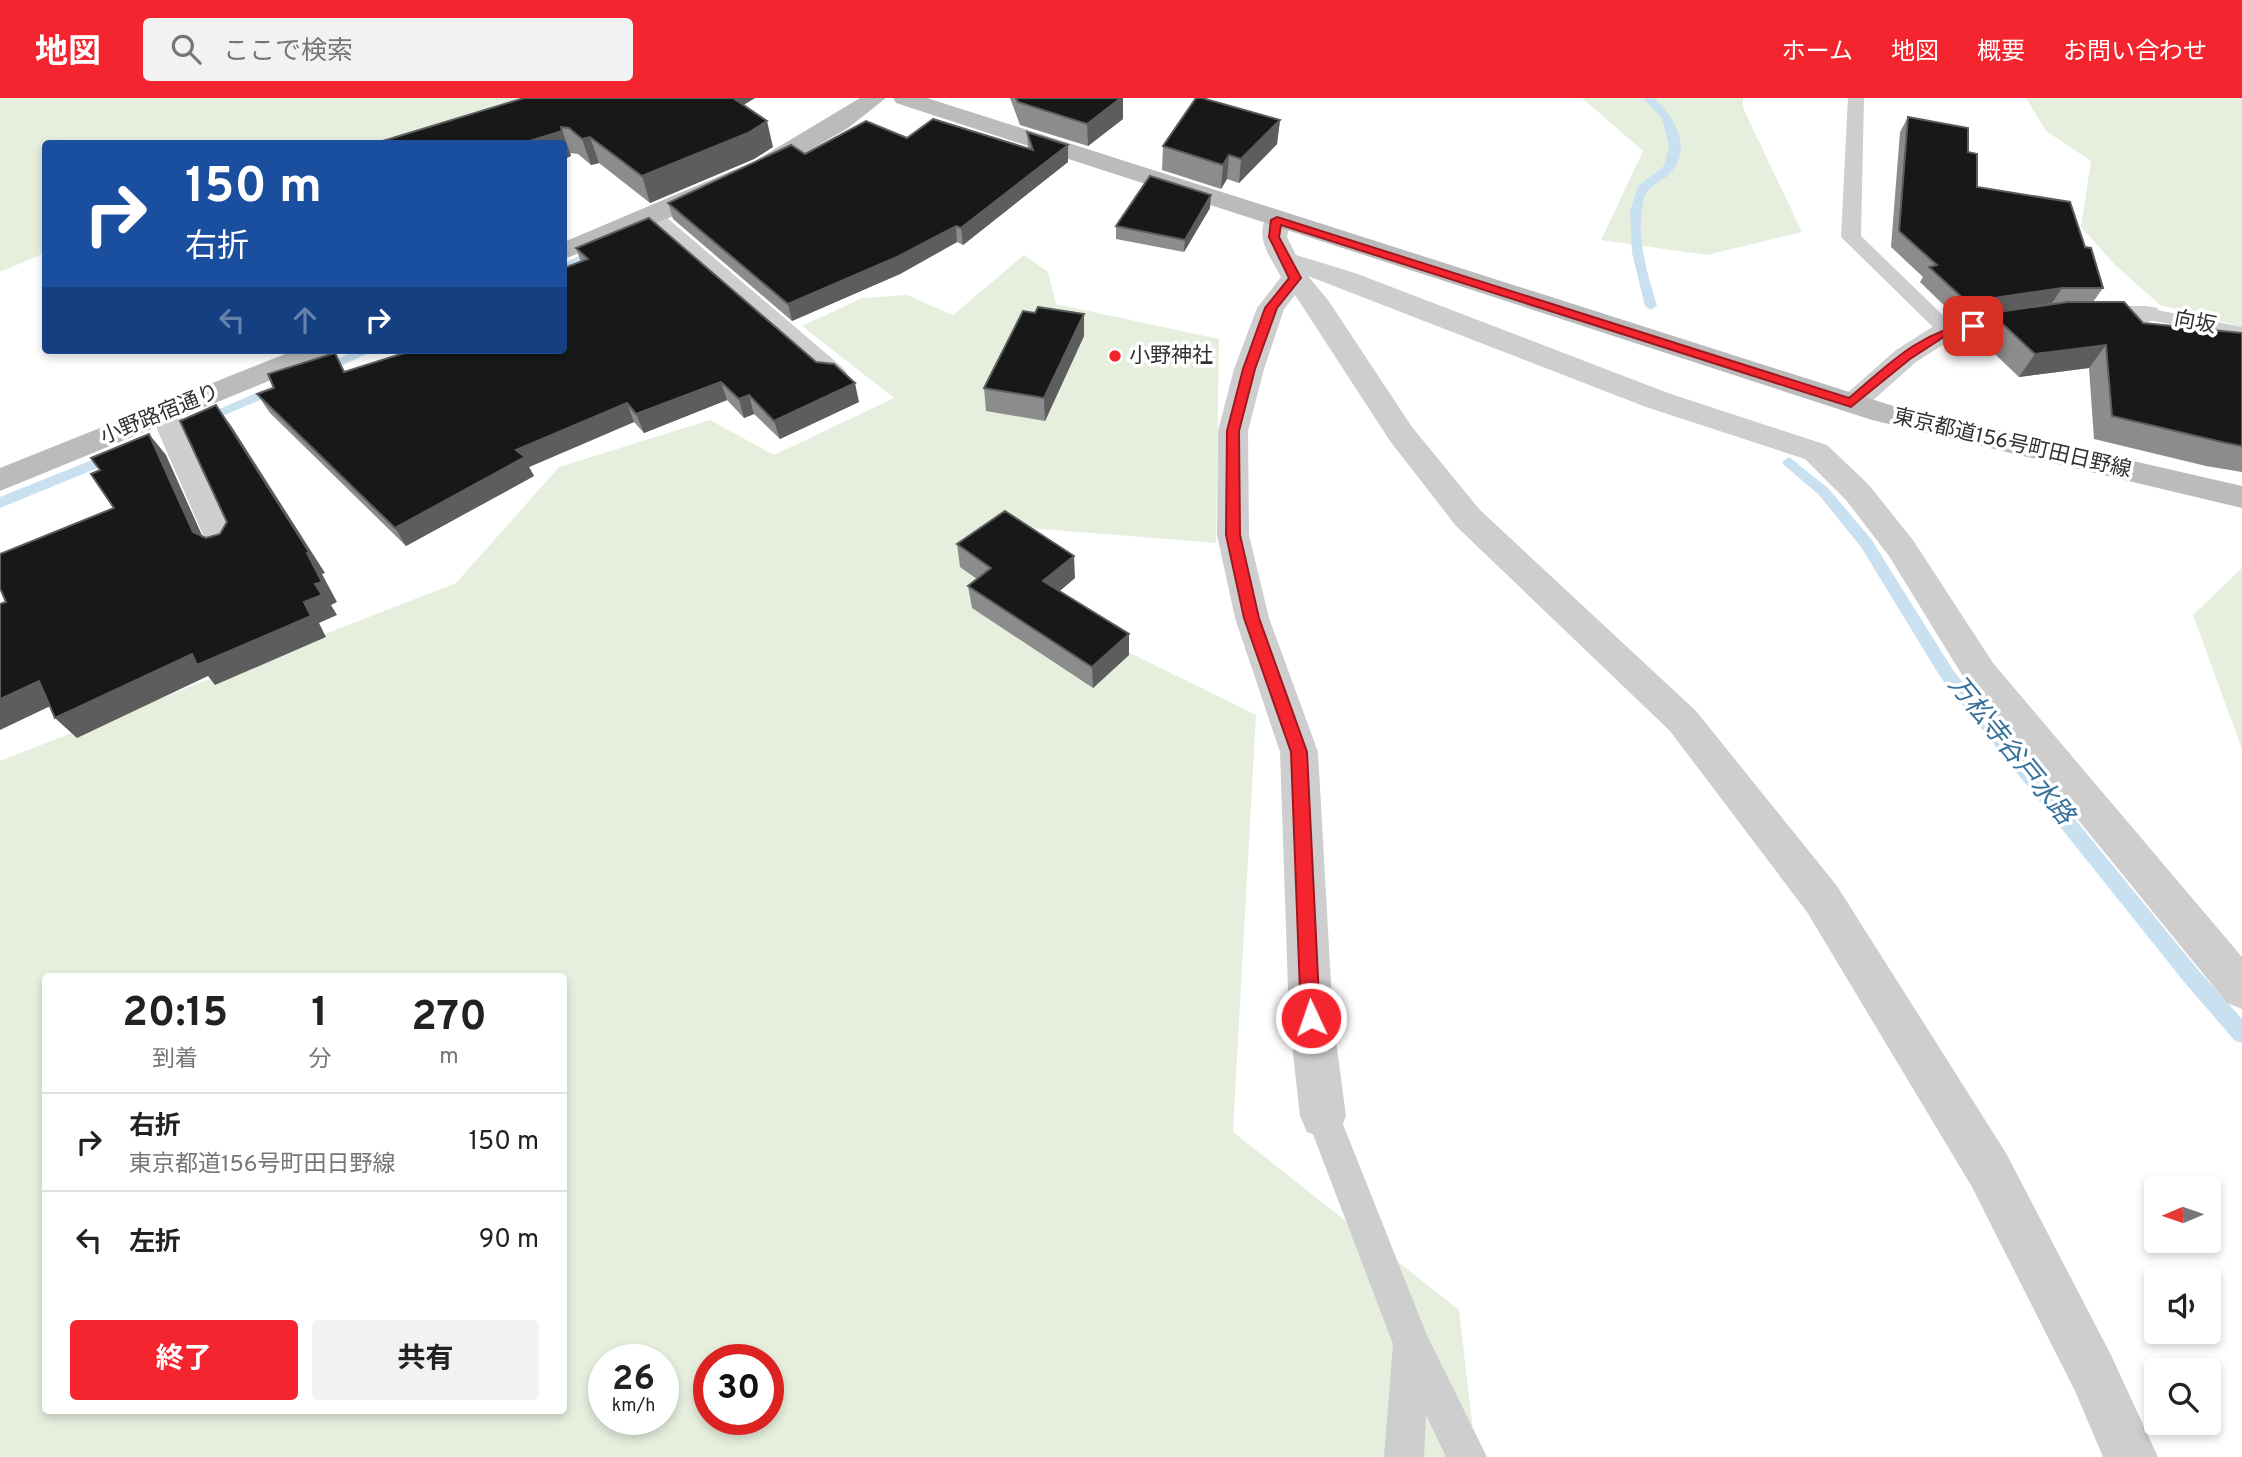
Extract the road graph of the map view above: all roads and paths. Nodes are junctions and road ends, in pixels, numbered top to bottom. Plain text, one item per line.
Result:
1 (875, 98) edge
2 (904, 98) edge
3 (1856, 98) edge
4 (650, 216) junction
5 (1277, 220) junction
6 (567, 250) edge
7 (1292, 270) junction
8 (2147, 314) joint
9 (1947, 330) junction
10 (2242, 333) edge
11 (310, 354) edge
12 (832, 373) edge
13 (1851, 403) junction
14 (165, 413) junction
15 (0, 480) edge
16 (2242, 497) edge
17 (224, 544) edge
18 (2242, 989) edge
19 (1323, 1116) joint
20 (1412, 1343) junction
21 (1404, 1457) edge
22 (1467, 1457) edge
23 (2131, 1457) edge

1 - 4 main road
2 - 5 main road, 東京都道156号町田日野線
3 - 9 lane
4 - 6 main road
4 - 12 street
5 - 7 street
5 - 13 main road, 東京都道156号町田日野線
7 - 18 street
7 - 19 street
7 - 23 street
8 - 9 street
8 - 10 lane, 向坂
9 - 13 street
11 - 14 main road, 小野路宿通り
13 - 16 main road, 東京都道156号町田日野線
14 - 15 main road, 小野路宿通り
14 - 17 street
19 - 20 lane
20 - 21 lane
20 - 22 lane

